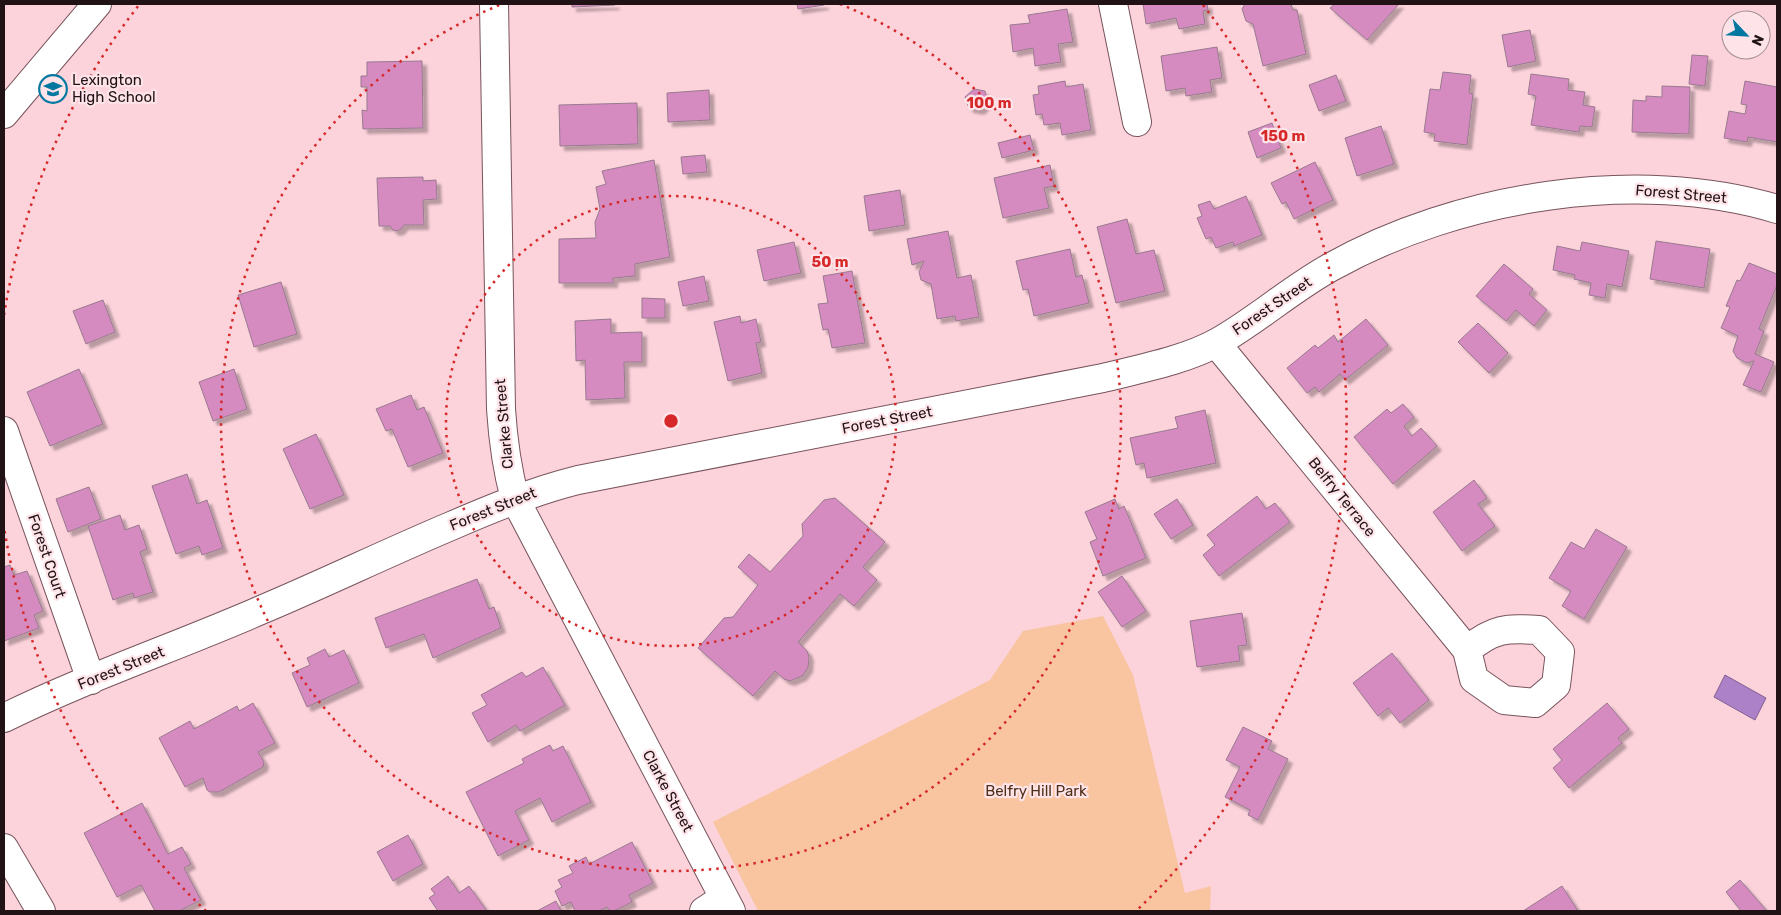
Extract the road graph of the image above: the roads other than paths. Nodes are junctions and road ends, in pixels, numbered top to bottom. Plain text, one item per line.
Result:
1 (97, 4) edge
2 (494, 4) edge
3 (1113, 4) edge
4 (4, 114) edge
5 (1138, 122) dead end
6 (1777, 209) edge
7 (1216, 343) junction
8 (4, 431) edge
9 (515, 499) junction
10 (1467, 650) dead end
11 (91, 680) junction
12 (4, 718) edge
13 (4, 848) edge
14 (720, 907) edge
15 (41, 911) edge

1 - 4 street
2 - 9 street, Clarke Street
3 - 5 street
6 - 7 street, Forest Street
7 - 9 street, Forest Street
7 - 10 street, Belfry Terrace
8 - 11 street, Forest Court
9 - 11 street, Forest Street
9 - 14 street, Clarke Street
11 - 12 street, Forest Street
13 - 15 street

